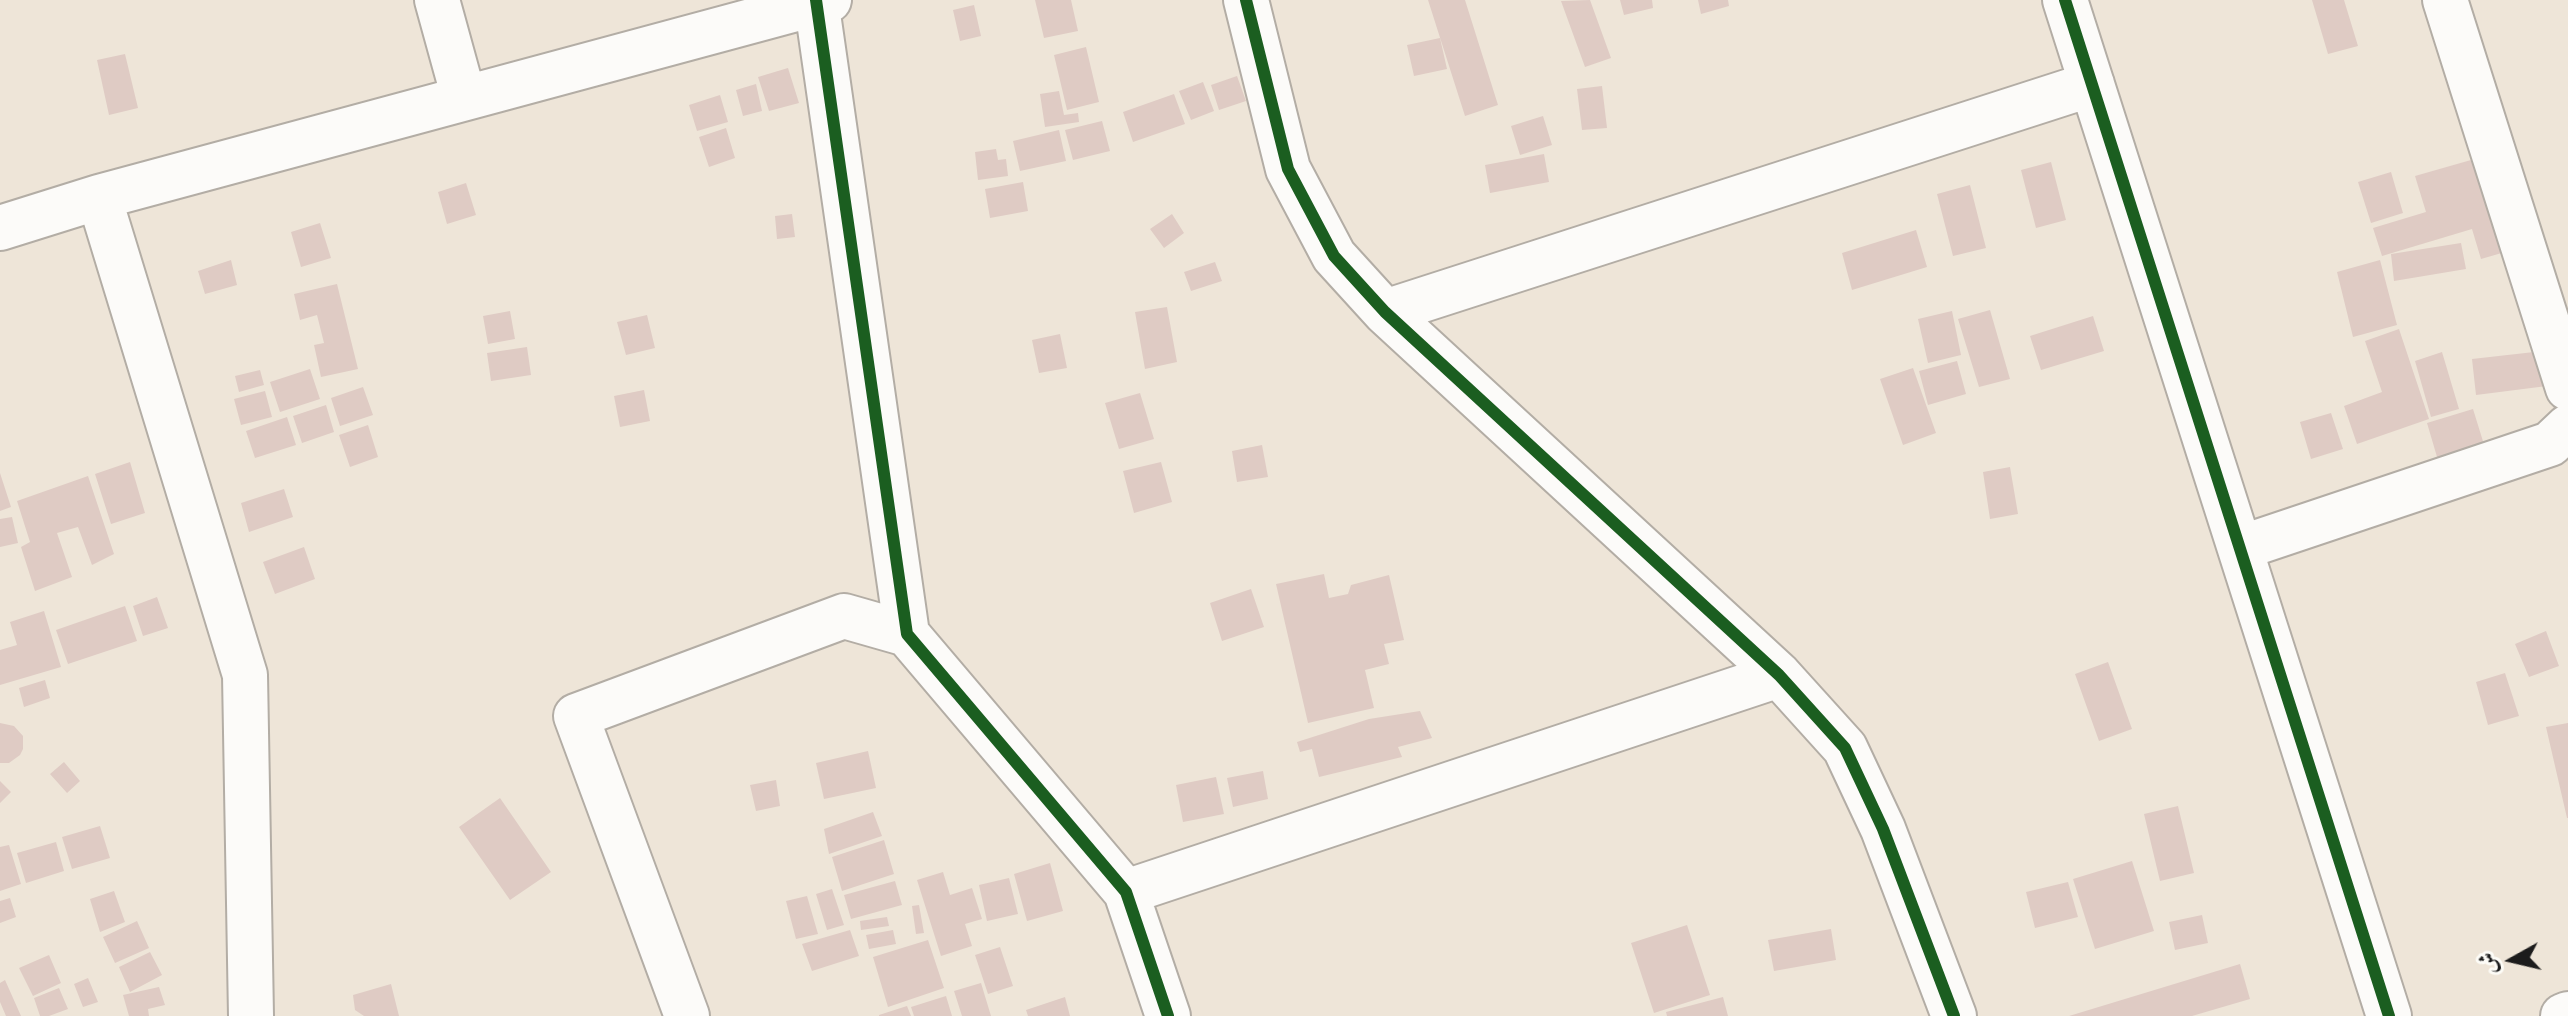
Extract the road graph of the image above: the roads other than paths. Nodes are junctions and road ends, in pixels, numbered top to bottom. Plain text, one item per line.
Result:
1 (437, 0) edge
2 (1246, 0) edge
3 (2065, 0) edge
4 (2445, 0) edge
5 (821, 1) edge
6 (2092, 84) junction
7 (464, 98) junction
8 (99, 197) junction
9 (0, 228) edge
10 (1385, 312) junction
11 (2568, 388) edge
12 (2568, 427) edge
13 (2240, 548) junction
14 (907, 634) junction
15 (1779, 675) junction
16 (1126, 892) junction
17 (251, 1016) edge
18 (687, 1016) edge
19 (1168, 1016) edge
20 (1954, 1016) edge
21 (2389, 1016) edge

1 - 7 street
2 - 10 street
3 - 6 street
4 - 11 street
5 - 7 street
5 - 14 street
6 - 10 street
6 - 13 street
7 - 8 street
8 - 9 street
8 - 17 street
10 - 15 street
12 - 13 street
13 - 21 street
14 - 16 street
14 - 18 street
15 - 16 street
15 - 20 street
16 - 19 street

